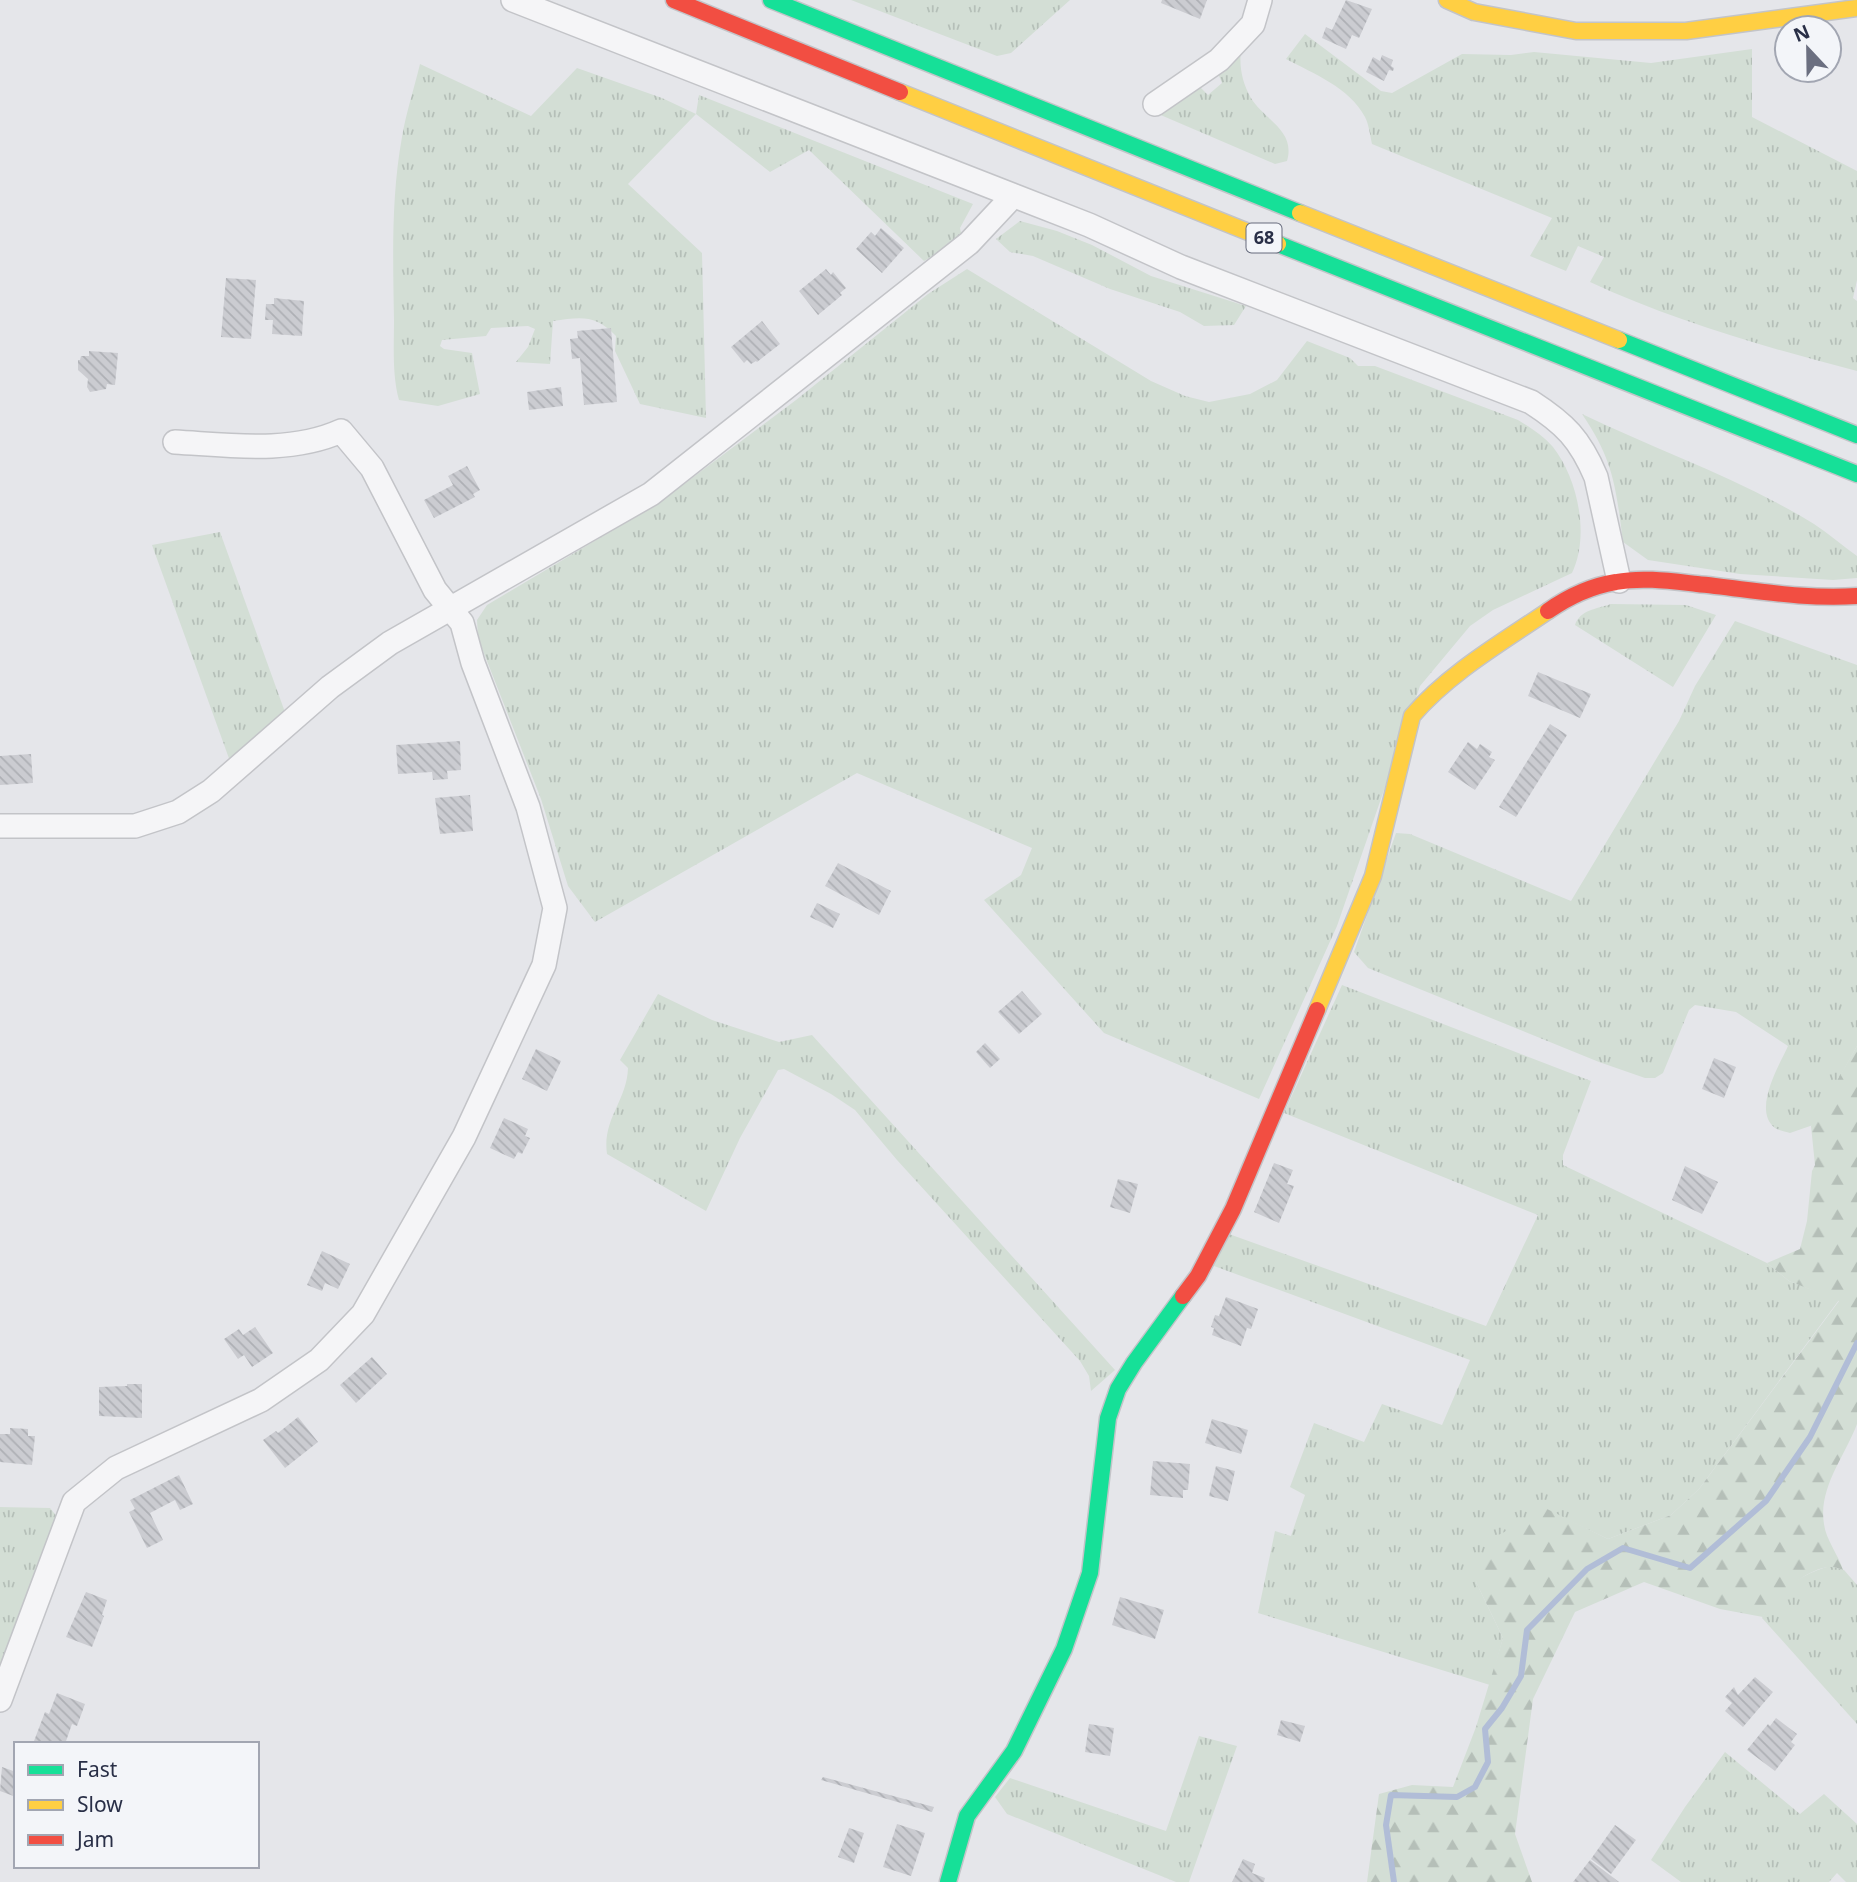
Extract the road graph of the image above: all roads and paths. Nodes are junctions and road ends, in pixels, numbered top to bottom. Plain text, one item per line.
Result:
1 (513, 0) edge
2 (674, 0) edge
3 (771, 0) edge
4 (1261, 0) edge
5 (1447, 0) edge
6 (1857, 8) edge
7 (1155, 104) dead end
8 (1013, 195) junction
9 (1857, 435) edge
10 (176, 442) dead end
11 (1857, 474) edge
12 (1619, 580) junction
13 (1857, 596) edge
14 (450, 611) junction
15 (0, 827) edge
16 (0, 1700) edge
17 (948, 1882) edge

1 - 8 street
2 - 11 main road, 68
3 - 9 main road, 68
4 - 7 street
5 - 6 main road
8 - 12 street
8 - 14 street
10 - 14 street
12 - 13 main road
12 - 17 main road
14 - 15 street
14 - 16 street

